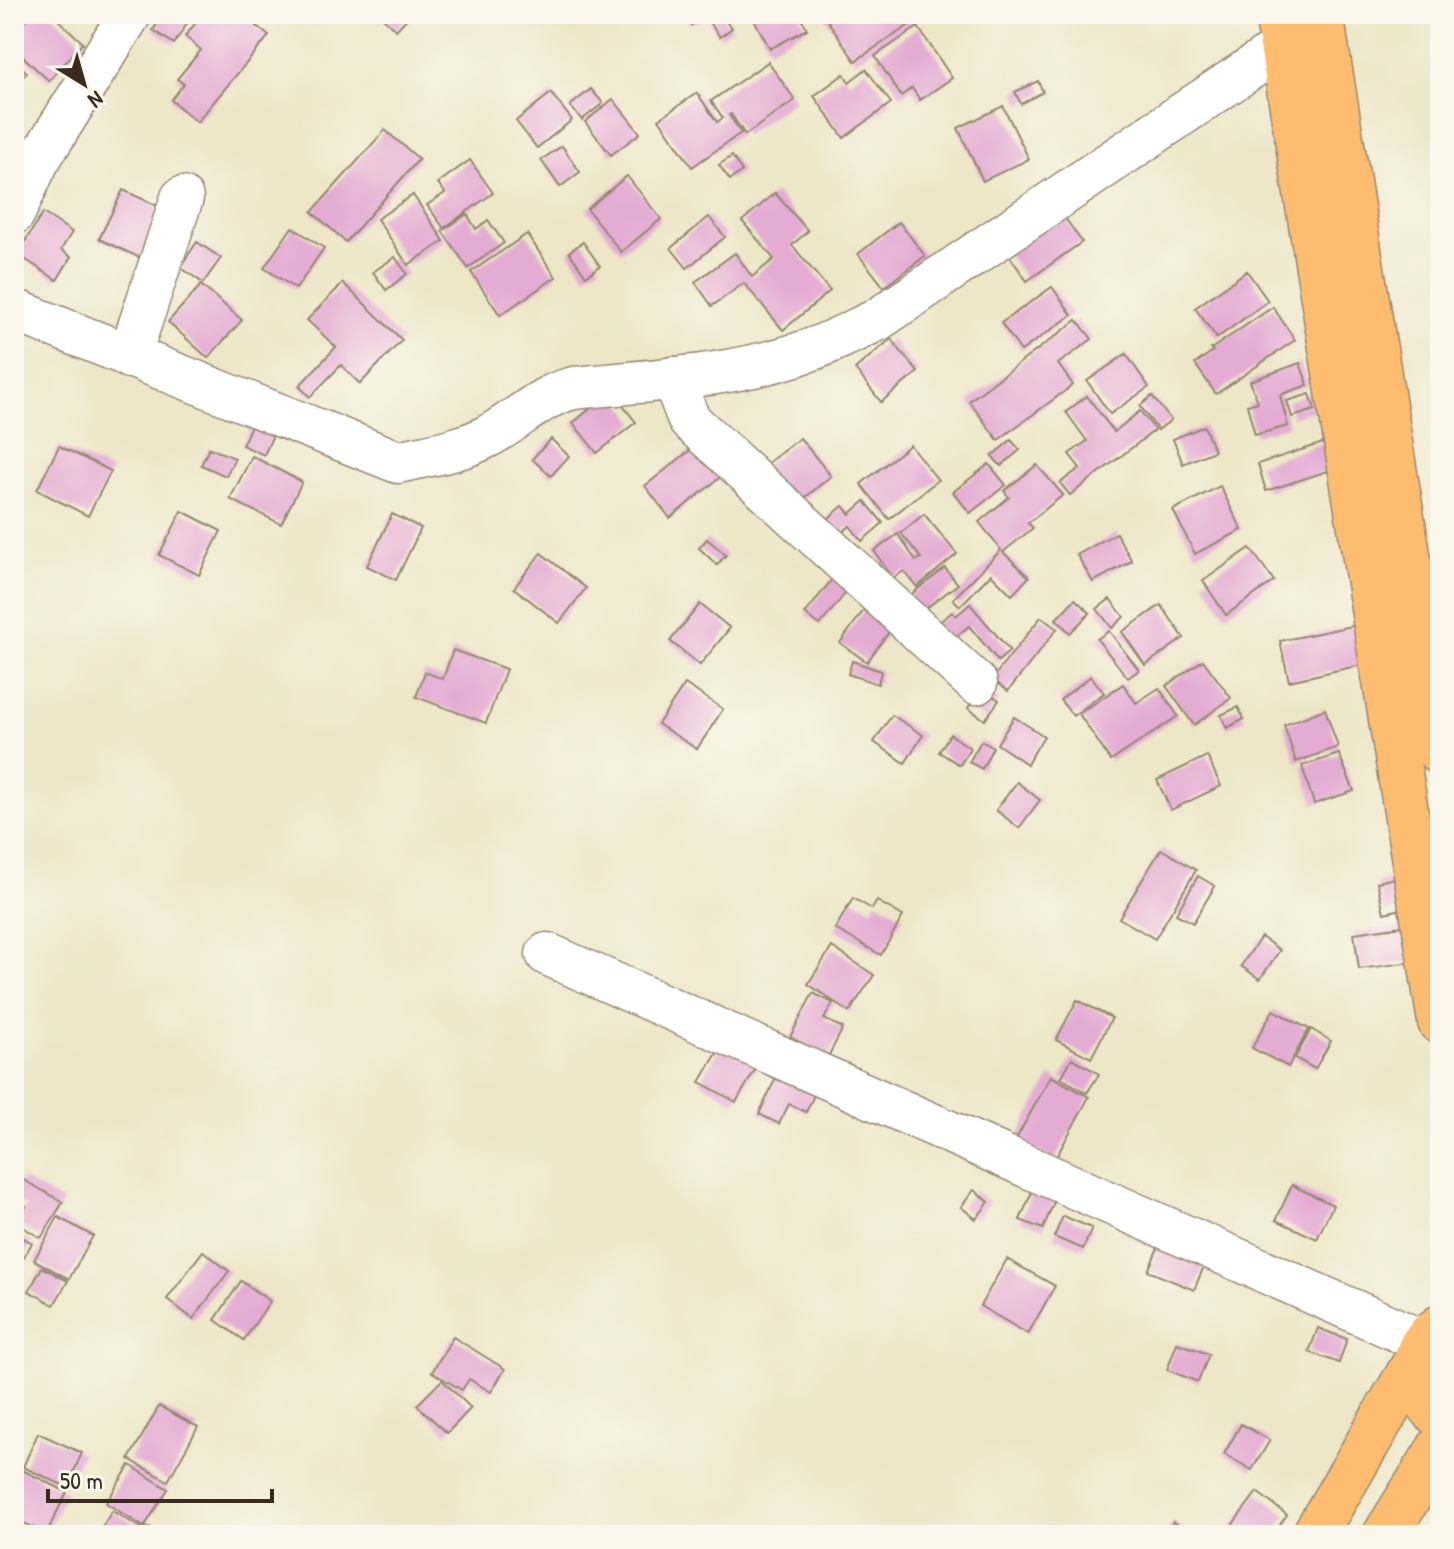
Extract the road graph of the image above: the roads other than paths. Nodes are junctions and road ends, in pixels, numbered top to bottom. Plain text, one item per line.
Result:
1 (130, 14) edge
2 (1321, 14) edge
3 (1280, 30) edge
4 (182, 198) dead end
5 (14, 213) edge
6 (14, 310) edge
7 (129, 357) junction
8 (673, 378) junction
9 (976, 683) dead end
10 (1440, 753) edge
11 (547, 954) dead end
12 (1440, 1022) edge
13 (1427, 1343) edge
14 (1440, 1417) edge
15 (1440, 1447) edge
16 (1314, 1535) edge
17 (1385, 1535) edge

1 - 5 street
2 - 10 main road
3 - 8 street
3 - 12 main road
4 - 7 street
6 - 7 street
7 - 8 street
8 - 9 street
11 - 13 street
13 - 14 main road
13 - 16 main road
15 - 17 main road

